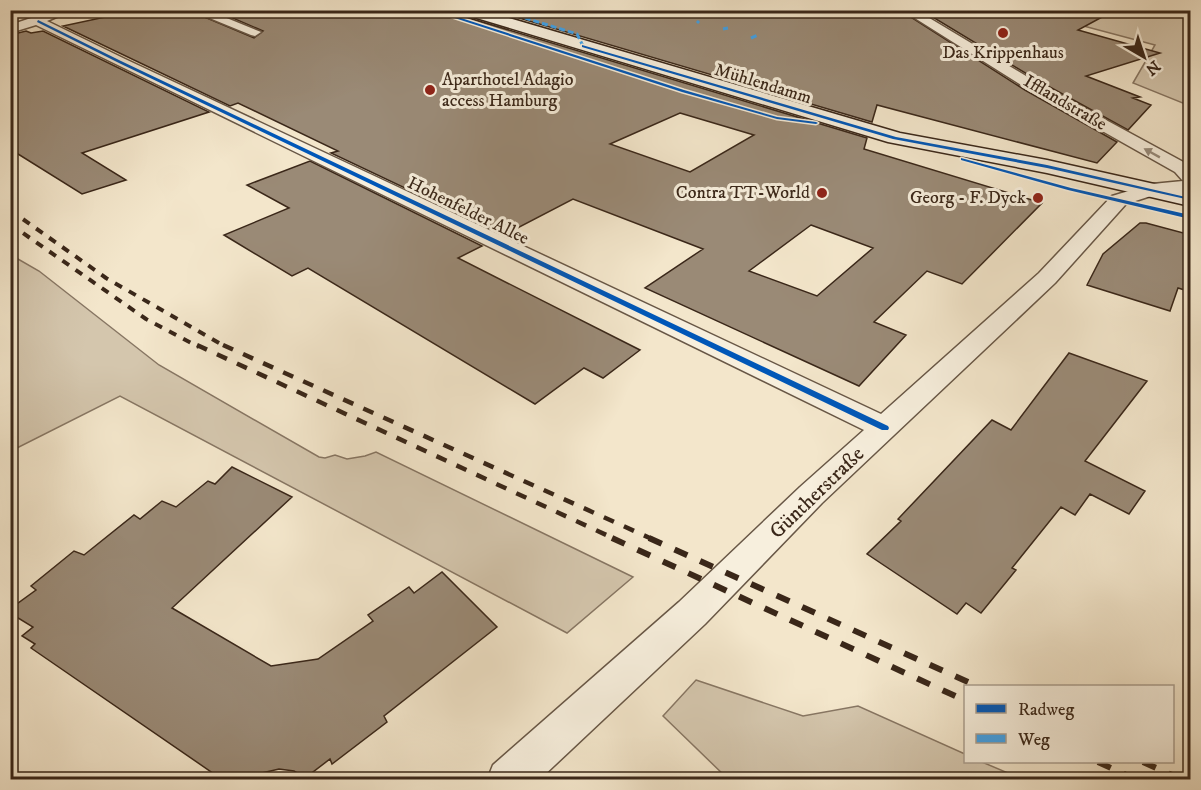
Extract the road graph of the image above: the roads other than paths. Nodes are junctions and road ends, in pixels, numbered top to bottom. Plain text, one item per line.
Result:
1 (69, 10) edge
2 (195, 10) edge
3 (465, 10) edge
4 (907, 10) edge
5 (38, 21) junction
6 (10, 29) edge
7 (255, 32) dead end
8 (935, 148) junction
9 (1187, 173) edge
10 (1191, 186) edge
11 (1152, 190) junction
12 (1191, 199) edge
13 (1119, 200) junction
14 (1191, 217) edge
15 (885, 428) junction
16 (508, 780) edge

1 - 5 street
2 - 7 street
3 - 8 main road, Mühlendamm
9 -> 4 street, Ifflandstraße
5 - 6 street
5 - 15 street, Hohenfelder Allee
8 - 11 main road, Mühlendamm
8 - 13 main road, Mühlendamm
10 - 11 street
11 - 12 main road, Mühlendamm
11 - 13 street
13 - 14 main road, Mühlendamm
13 - 15 street, Güntherstraße
15 - 16 street, Güntherstraße

